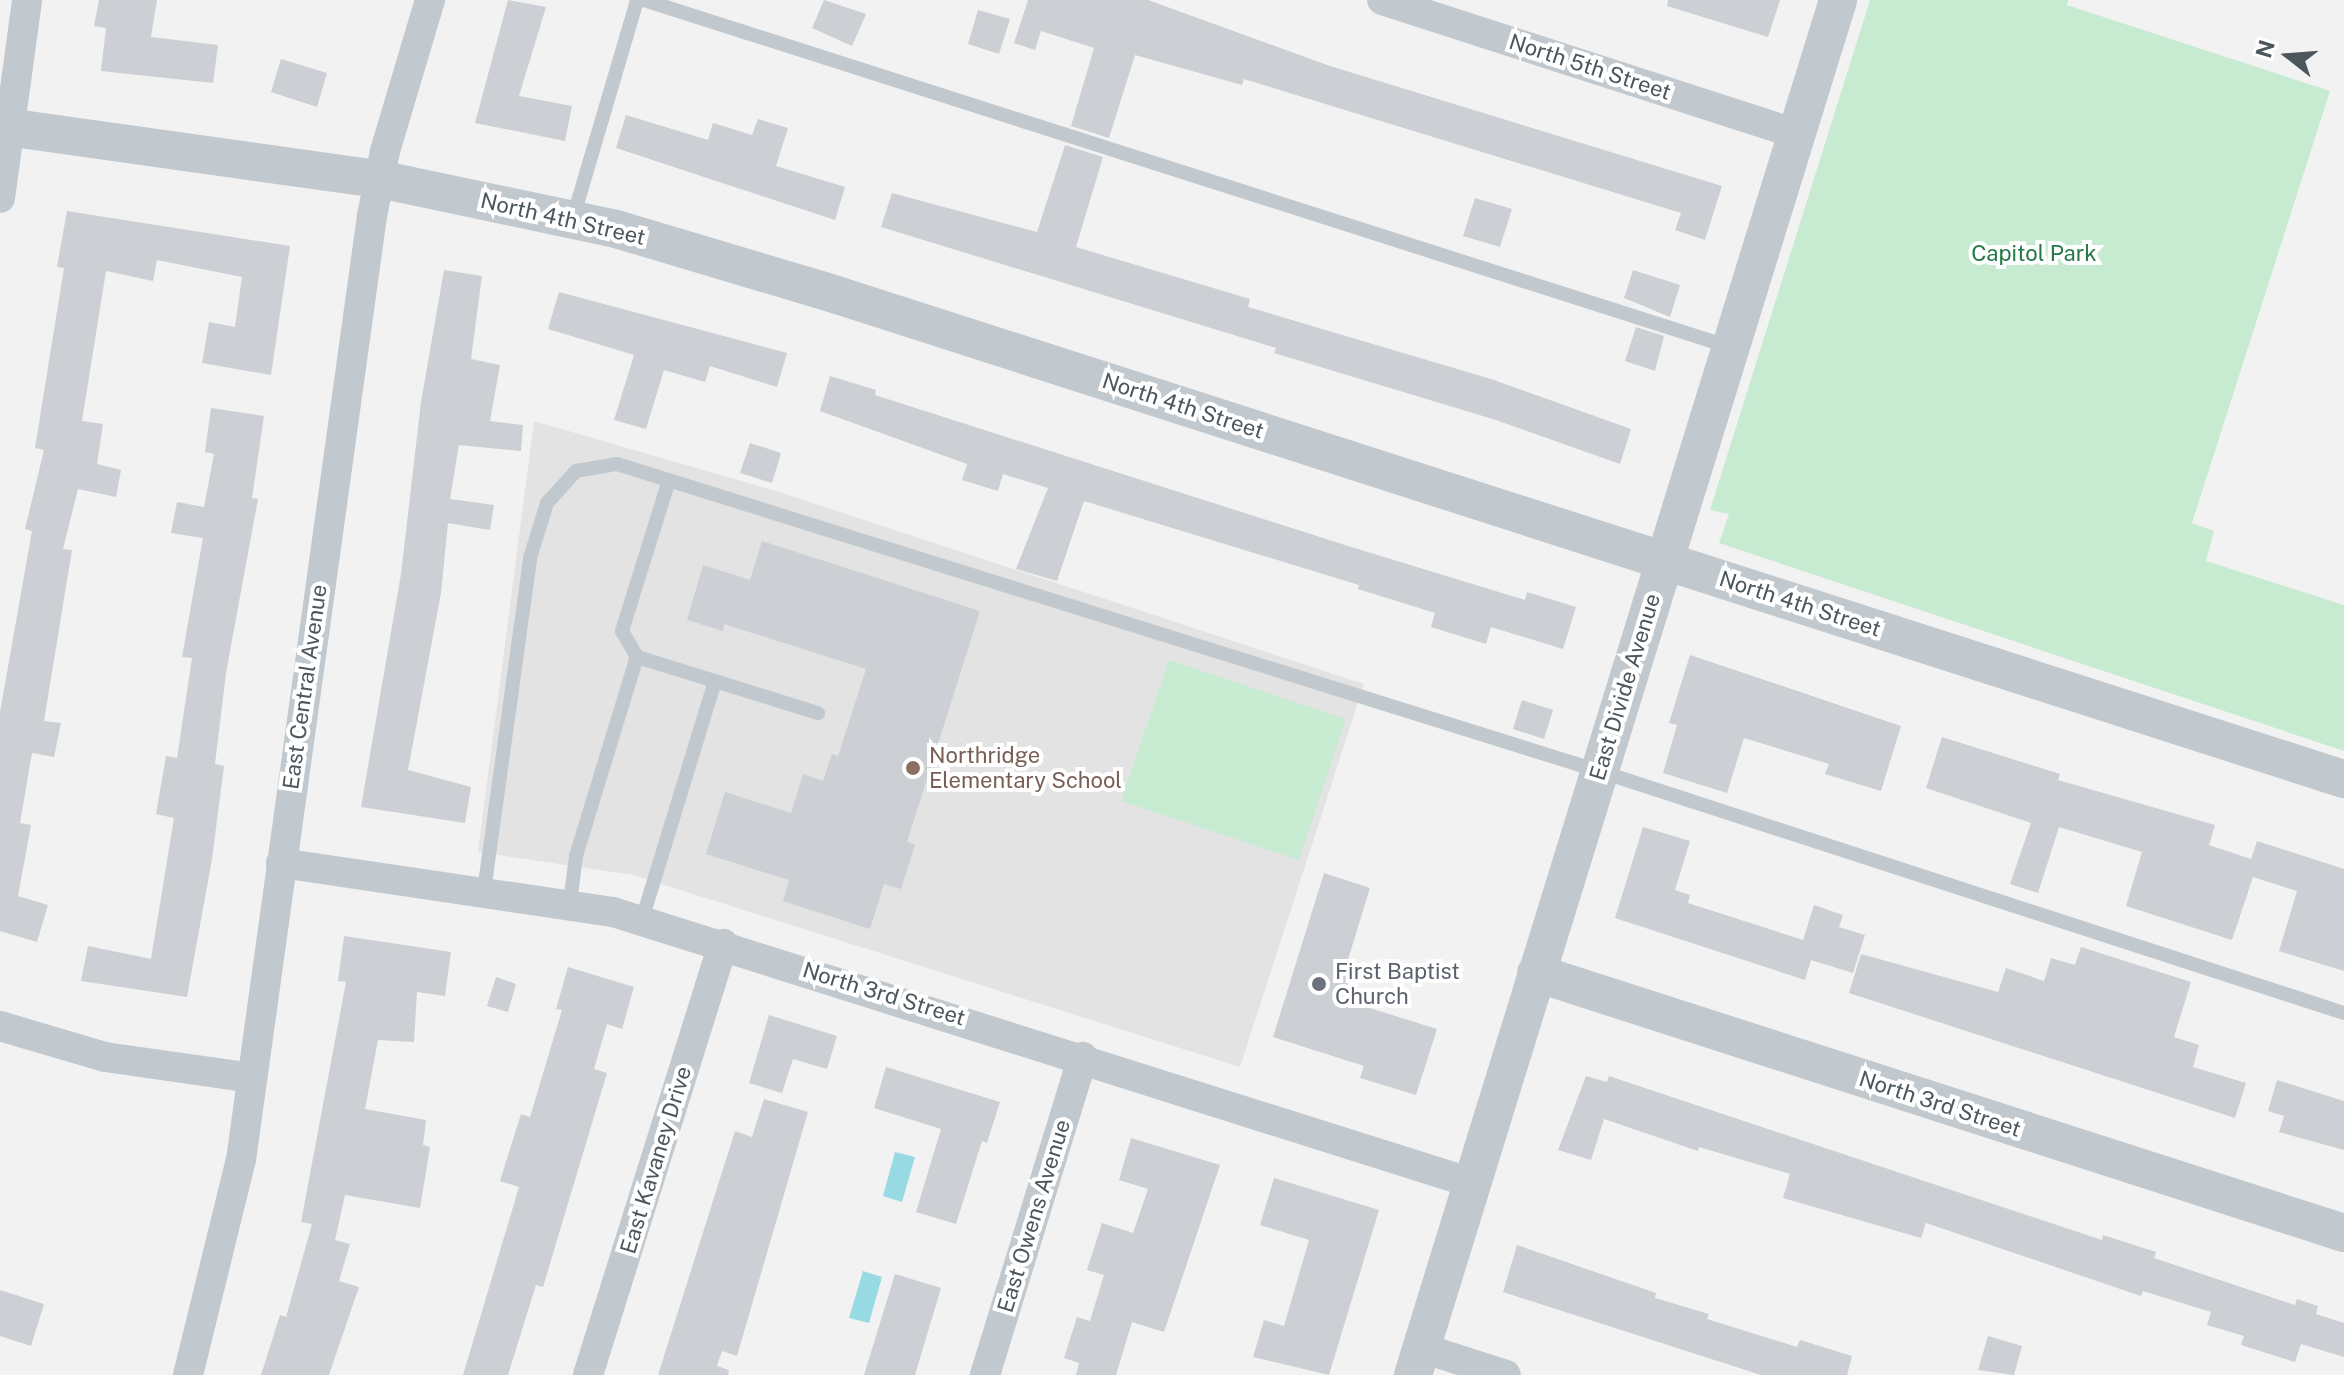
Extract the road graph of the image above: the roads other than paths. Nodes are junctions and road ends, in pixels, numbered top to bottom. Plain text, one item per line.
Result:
1 (27, 0) edge
2 (430, 0) edge
3 (637, 0) edge
4 (644, 0) edge
5 (1382, 0) edge
6 (1838, 0) edge
7 (5, 126) edge
8 (1797, 134) junction
9 (379, 179) junction
10 (0, 198) edge
11 (573, 218) junction
12 (1730, 347) junction
13 (669, 480) junction
14 (1665, 560) junction
15 (637, 657) junction
16 (715, 681) junction
17 (818, 713) dead end
18 (1599, 771) junction
19 (2344, 779) edge
20 (281, 863) junction
21 (484, 891) junction
22 (570, 903) junction
23 (642, 920) junction
24 (723, 944) junction
25 (1536, 973) junction
26 (2344, 1013) edge
27 (0, 1026) edge
28 (1083, 1057) junction
29 (252, 1078) junction
30 (1472, 1183) junction
31 (2344, 1233) edge
32 (1418, 1361) edge
33 (188, 1375) edge
34 (588, 1375) edge
35 (985, 1375) edge
36 (1506, 1375) edge

1 - 7 street
2 - 9 street, East Central Avenue
3 - 11 lane
4 - 12 lane
5 - 8 street, North 5th Street
6 - 8 street, East Divide Avenue
7 - 9 street, North 4th Street
7 - 10 street
8 - 12 street, East Divide Avenue
9 - 11 street, North 4th Street
9 - 20 street, East Central Avenue
11 - 14 street, North 4th Street
12 - 14 street, East Divide Avenue
13 - 15 lane
13 - 18 lane
13 - 21 lane
14 - 18 street, East Divide Avenue
14 - 19 street, North 4th Street
15 - 16 lane
15 - 22 lane
16 - 17 lane
16 - 23 lane
18 - 25 street, East Divide Avenue
18 - 26 lane
20 - 21 street, North 3rd Street
20 - 29 street, East Central Avenue
21 - 22 street, North 3rd Street
22 - 23 street, North 3rd Street
23 - 24 street, North 3rd Street
24 - 28 street, North 3rd Street
24 - 34 street, East Kavaney Drive
25 - 30 street, East Divide Avenue
25 - 31 street, North 3rd Street
27 - 29 street
28 - 30 street, North 3rd Street
28 - 35 street, East Owens Avenue
29 - 33 street, East Central Avenue
30 - 32 street, East Divide Avenue
32 - 36 street

